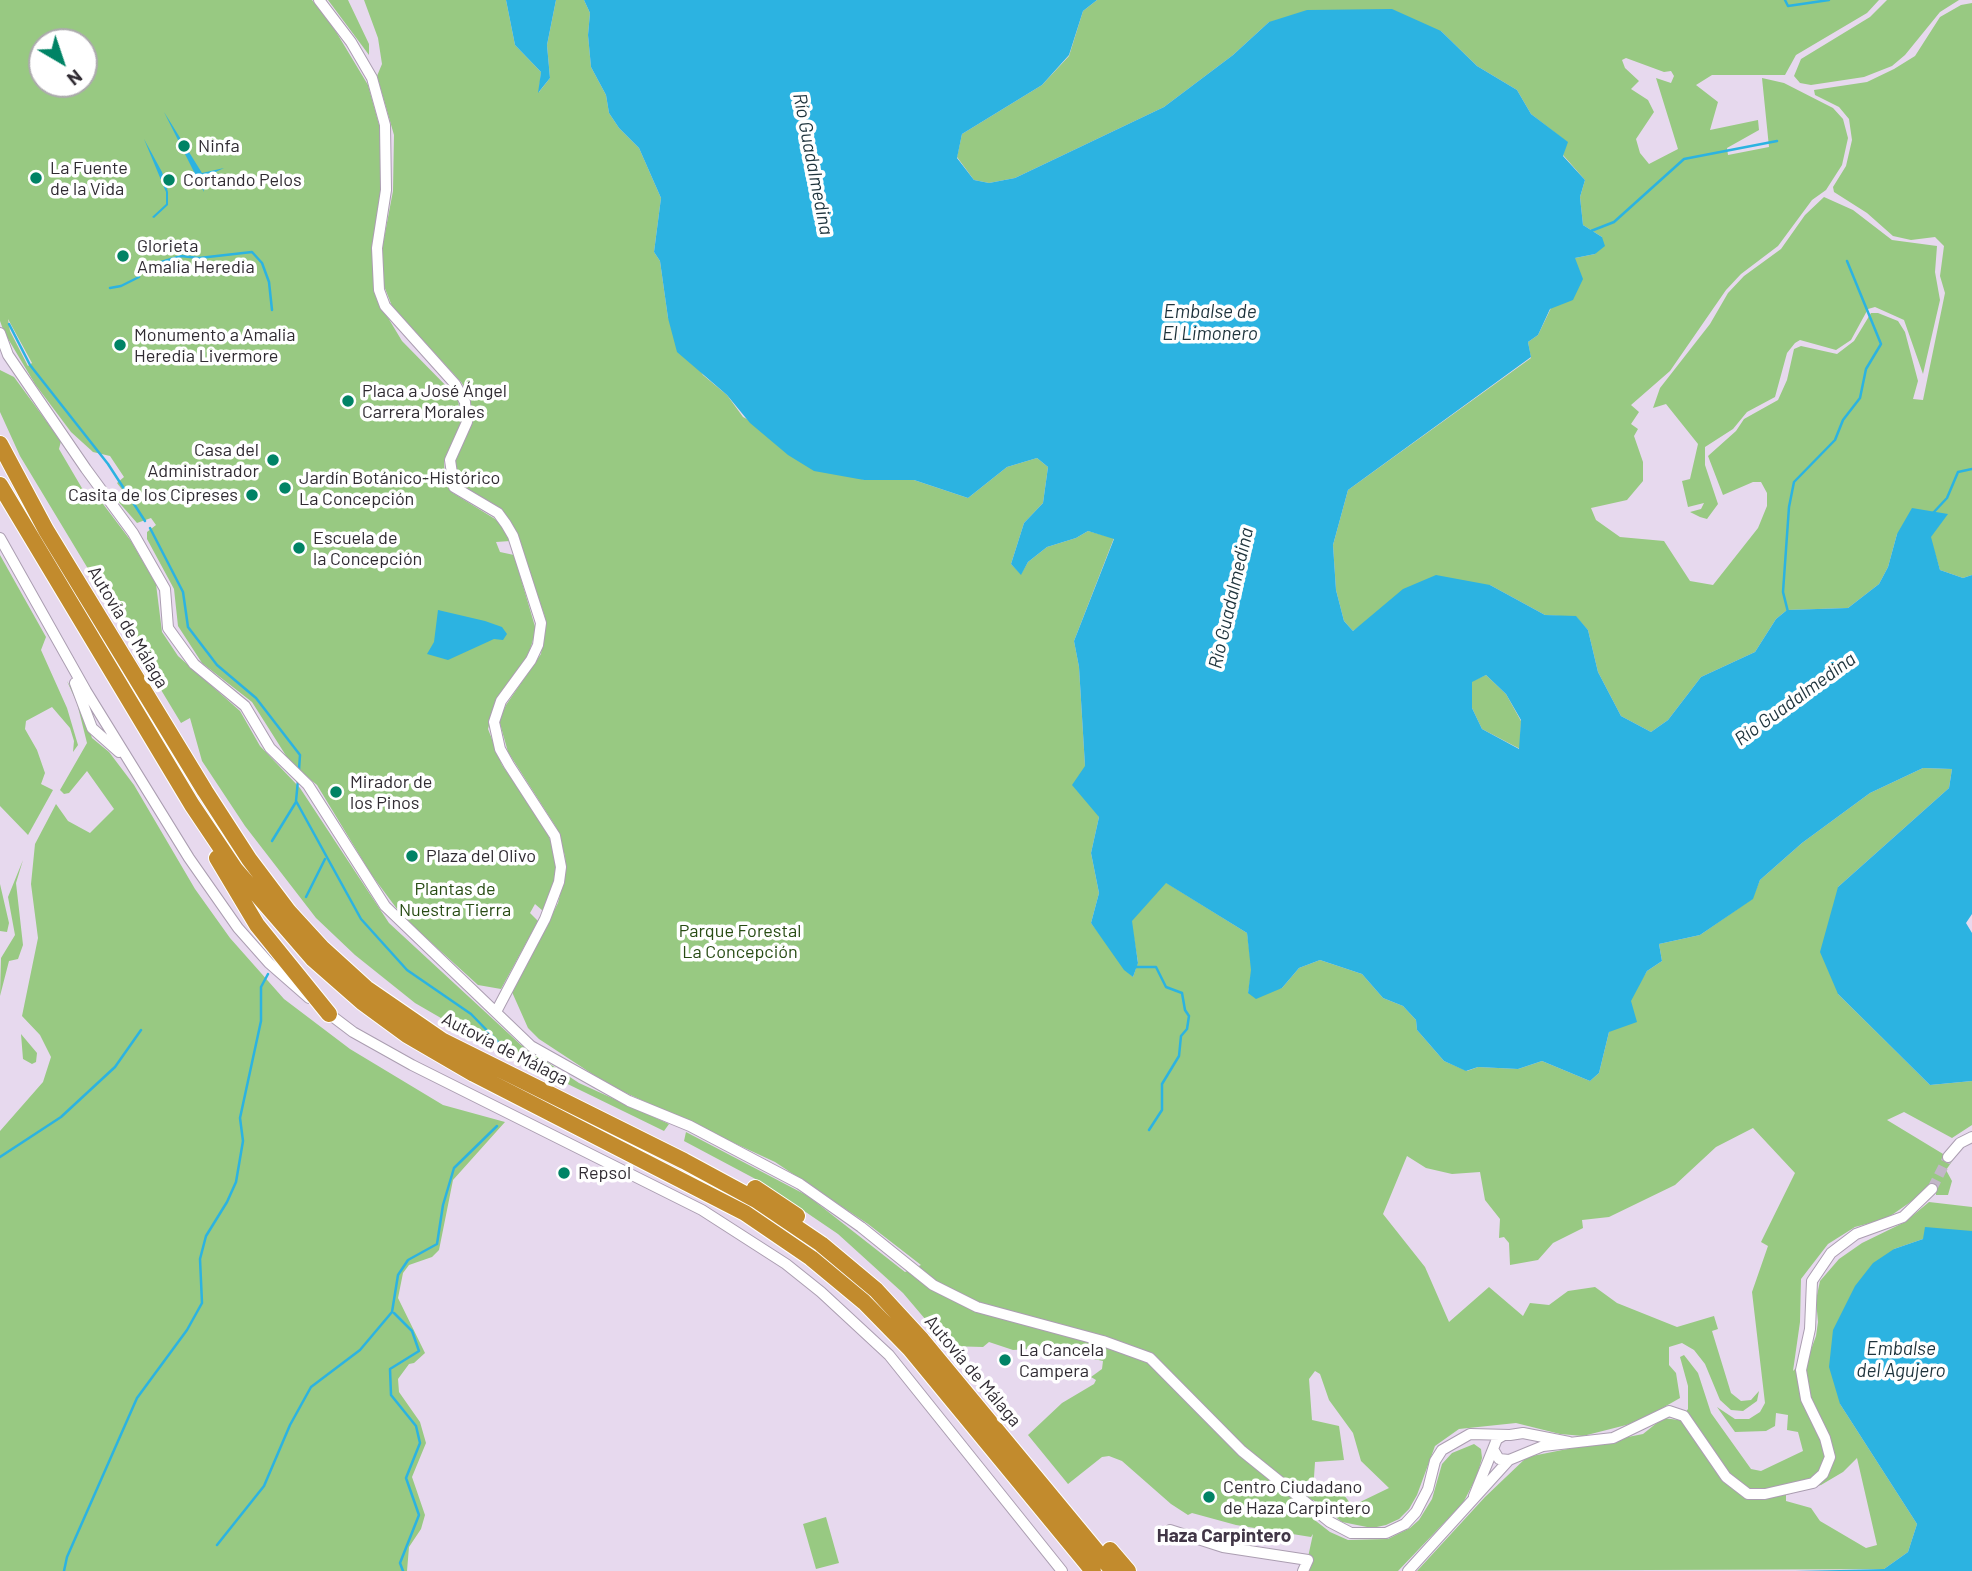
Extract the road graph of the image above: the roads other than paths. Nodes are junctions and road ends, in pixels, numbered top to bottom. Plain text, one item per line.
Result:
1 (319, 0) edge
2 (0, 333) edge
3 (4, 356) edge
4 (0, 444) edge
5 (0, 485) edge
6 (0, 538) edge
7 (192, 805) junction
8 (381, 999) junction
9 (497, 1010) junction
10 (329, 1014) junction
11 (1972, 1137) edge
12 (1948, 1157) tunnel mouth
13 (1932, 1189) tunnel mouth
14 (1507, 1435) junction
15 (1457, 1441) junction
16 (1569, 1442) junction
17 (1493, 1448) junction
18 (1513, 1457) junction
19 (1471, 1502) junction
20 (1170, 1530) dead end
21 (1074, 1549) junction
22 (1306, 1565) edge
23 (1409, 1570) edge
24 (1062, 1571) edge
25 (1082, 1571) edge
26 (1093, 1571) edge
27 (1113, 1571) edge
28 (1128, 1571) edge

1 - 9 street
2 - 3 street
3 - 9 street
4 - 8 highway, Autovía de Málaga
5 - 7 highway, Autovía de Málaga
6 - 10 street
7 - 10 highway
7 - 21 highway, Autovía de Málaga
8 - 27 highway, Autovía de Málaga
8 - 28 highway
9 - 15 street
10 - 24 street
11 - 12 street
13 - 16 street
14 - 15 street
14 - 16 street
14 - 17 street
14 - 18 street
15 - 17 street
16 - 18 street
17 - 18 street
17 - 19 street
18 - 19 street
19 - 23 street
20 - 22 street
21 - 25 highway
21 - 26 highway, Autovía de Málaga

